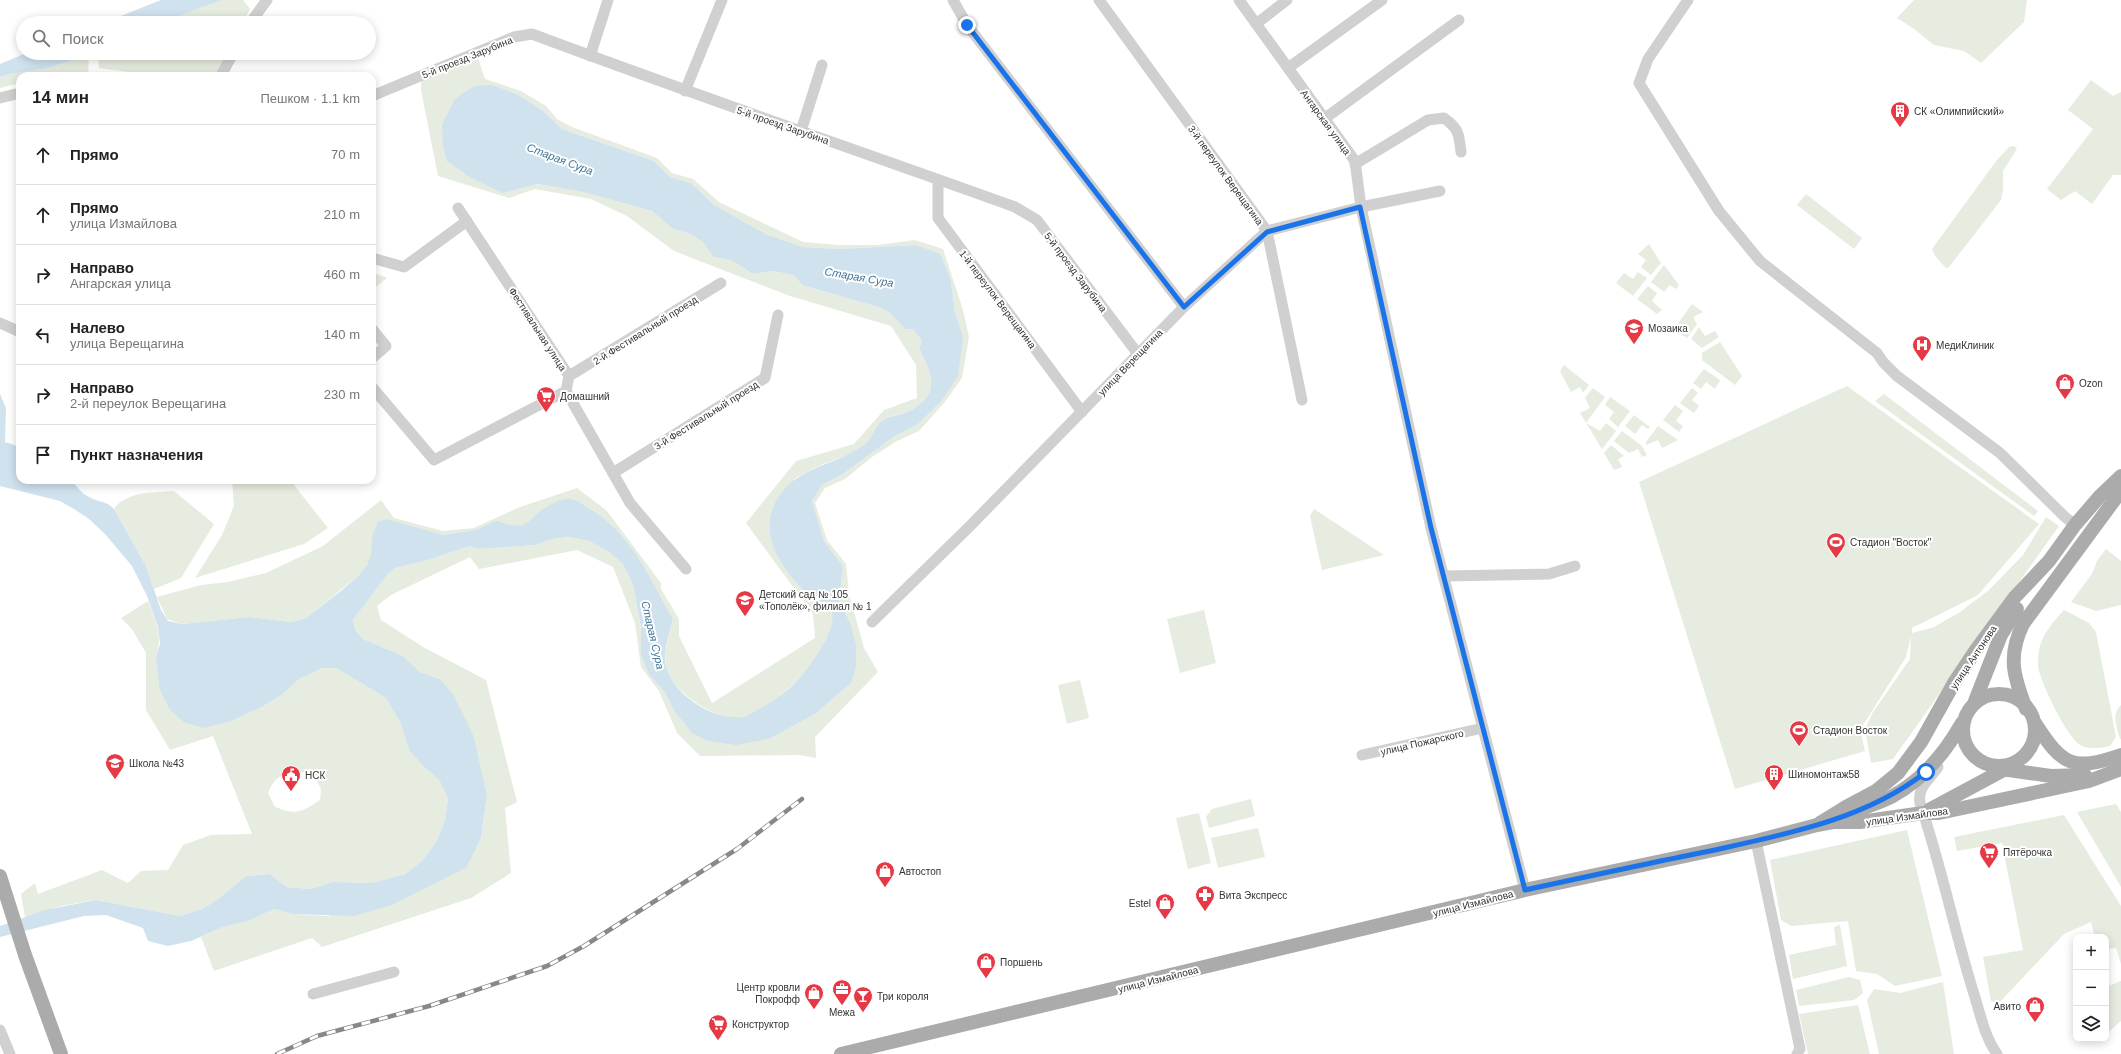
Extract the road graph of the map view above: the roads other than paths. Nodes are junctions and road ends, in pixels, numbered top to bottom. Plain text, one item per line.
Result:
1 (267, 0) edge
2 (608, 0) edge
3 (722, 0) edge
4 (953, 0) edge
5 (1098, 0) edge
6 (1239, 0) edge
7 (1288, 0) edge
8 (1382, 0) edge
9 (1688, 0) edge
10 (255, 16) edge
11 (1459, 20) dead end
12 (1256, 24) junction
13 (590, 56) junction
14 (230, 60) edge
15 (822, 65) dead end
16 (1288, 68) junction
17 (224, 72) edge
18 (685, 91) junction
19 (16, 94) edge
20 (376, 94) edge
21 (0, 98) edge
22 (1324, 119) junction
23 (801, 130) junction
24 (1461, 152) dead end
25 (1355, 164) junction
26 (938, 180) junction
27 (1440, 191) dead end
28 (1360, 207) junction
29 (458, 208) dead end
30 (467, 221) junction
31 (1267, 232) junction
32 (376, 259) edge
33 (720, 283) dead end
34 (1184, 307) junction
35 (778, 315) dead end
36 (0, 323) edge
37 (16, 330) edge
38 (376, 334) edge
39 (1138, 354) junction
40 (376, 355) edge
41 (569, 376) junction
42 (566, 391) junction
43 (376, 392) edge
44 (1302, 400) dead end
45 (1082, 412) junction
46 (613, 473) junction
47 (2121, 476) edge
48 (2121, 490) edge
49 (2076, 525) junction
50 (2091, 533) junction
51 (2050, 561) junction
52 (1576, 566) dead end
53 (686, 569) dead end
54 (1444, 576) junction
55 (872, 622) dead end
56 (1975, 701) junction
57 (2030, 714) junction
58 (1963, 722) junction
59 (1483, 728) junction
60 (1362, 755) dead end
61 (1942, 755) junction
62 (2121, 755) edge
63 (2005, 767) junction
64 (2114, 771) edge
65 (1923, 813) junction
66 (1833, 822) junction
67 (1817, 825) junction
68 (1756, 841) junction
69 (0, 876) edge
70 (1525, 890) junction
71 (394, 972) dead end
72 (313, 994) dead end
73 (0, 1030) edge
74 (10, 1054) edge
75 (62, 1054) edge
76 (841, 1054) edge
77 (1797, 1054) edge
78 (1997, 1054) edge

1 - 10 street
2 - 13 street
3 - 18 street
4 - 34 street
5 - 31 street, 3-й переулок Верещагина
6 - 12 street, Ангарская улица
7 - 12 street
8 - 16 street
9 - 49 street
11 - 22 street
12 - 16 street, Ангарская улица
13 - 18 street, 5-й проезд Зарубина
13 - 20 street, 5-й проезд Зарубина
14 - 17 street
15 - 23 street
16 - 22 street, Ангарская улица
18 - 23 street, 5-й проезд Зарубина
19 - 21 street
22 - 25 street, Ангарская улица
23 - 26 street, 5-й проезд Зарубина
24 - 25 street
25 - 28 street, Ангарская улица
26 - 39 street, 5-й проезд Зарубина
26 - 45 street, 1-й переулок Верещагина
27 - 28 street, улица Верещагина
28 - 31 street, улица Верещагина
28 - 54 street, Ангарская улица
29 - 30 street, Фестивальная улица
30 - 32 street
30 - 41 street, Фестивальная улица
31 - 34 street, улица Верещагина
31 - 44 street, 3-й переулок Верещагина
33 - 41 street, 2-й Фестивальный проезд
34 - 39 street, улица Верещагина
35 - 46 street, 3-й Фестивальный проезд
36 - 37 street
38 - 40 street
39 - 45 street, улица Верещагина
41 - 42 street, Фестивальная улица
42 - 43 street
42 - 46 street
45 - 55 street, улица Верещагина
46 - 53 street
47 - 49 main road, улица Антонова
48 - 50 main road
49 - 50 main road
49 - 51 main road, улица Антонова
50 - 57 main road
51 - 56 main road
51 - 67 main road, улица Антонова
52 - 54 street
54 - 59 street, Ангарская улица
56 - 57 main road
56 - 58 main road
57 - 62 main road
57 - 63 main road
58 - 61 main road
58 - 63 main road
59 - 60 street, улица Пожарского
59 - 70 street, Ангарская улица
61 - 65 street
61 - 66 main road
63 - 64 main road, улица Измайлова
63 - 65 main road
64 - 65 main road, улица Измайлова
65 - 66 main road, улица Измайлова
65 - 78 street
66 - 67 main road, улица Измайлова
67 - 68 main road, улица Измайлова
68 - 70 main road, улица Измайлова
68 - 77 street
69 - 75 main road
70 - 76 main road, улица Измайлова
71 - 72 street
73 - 74 street

